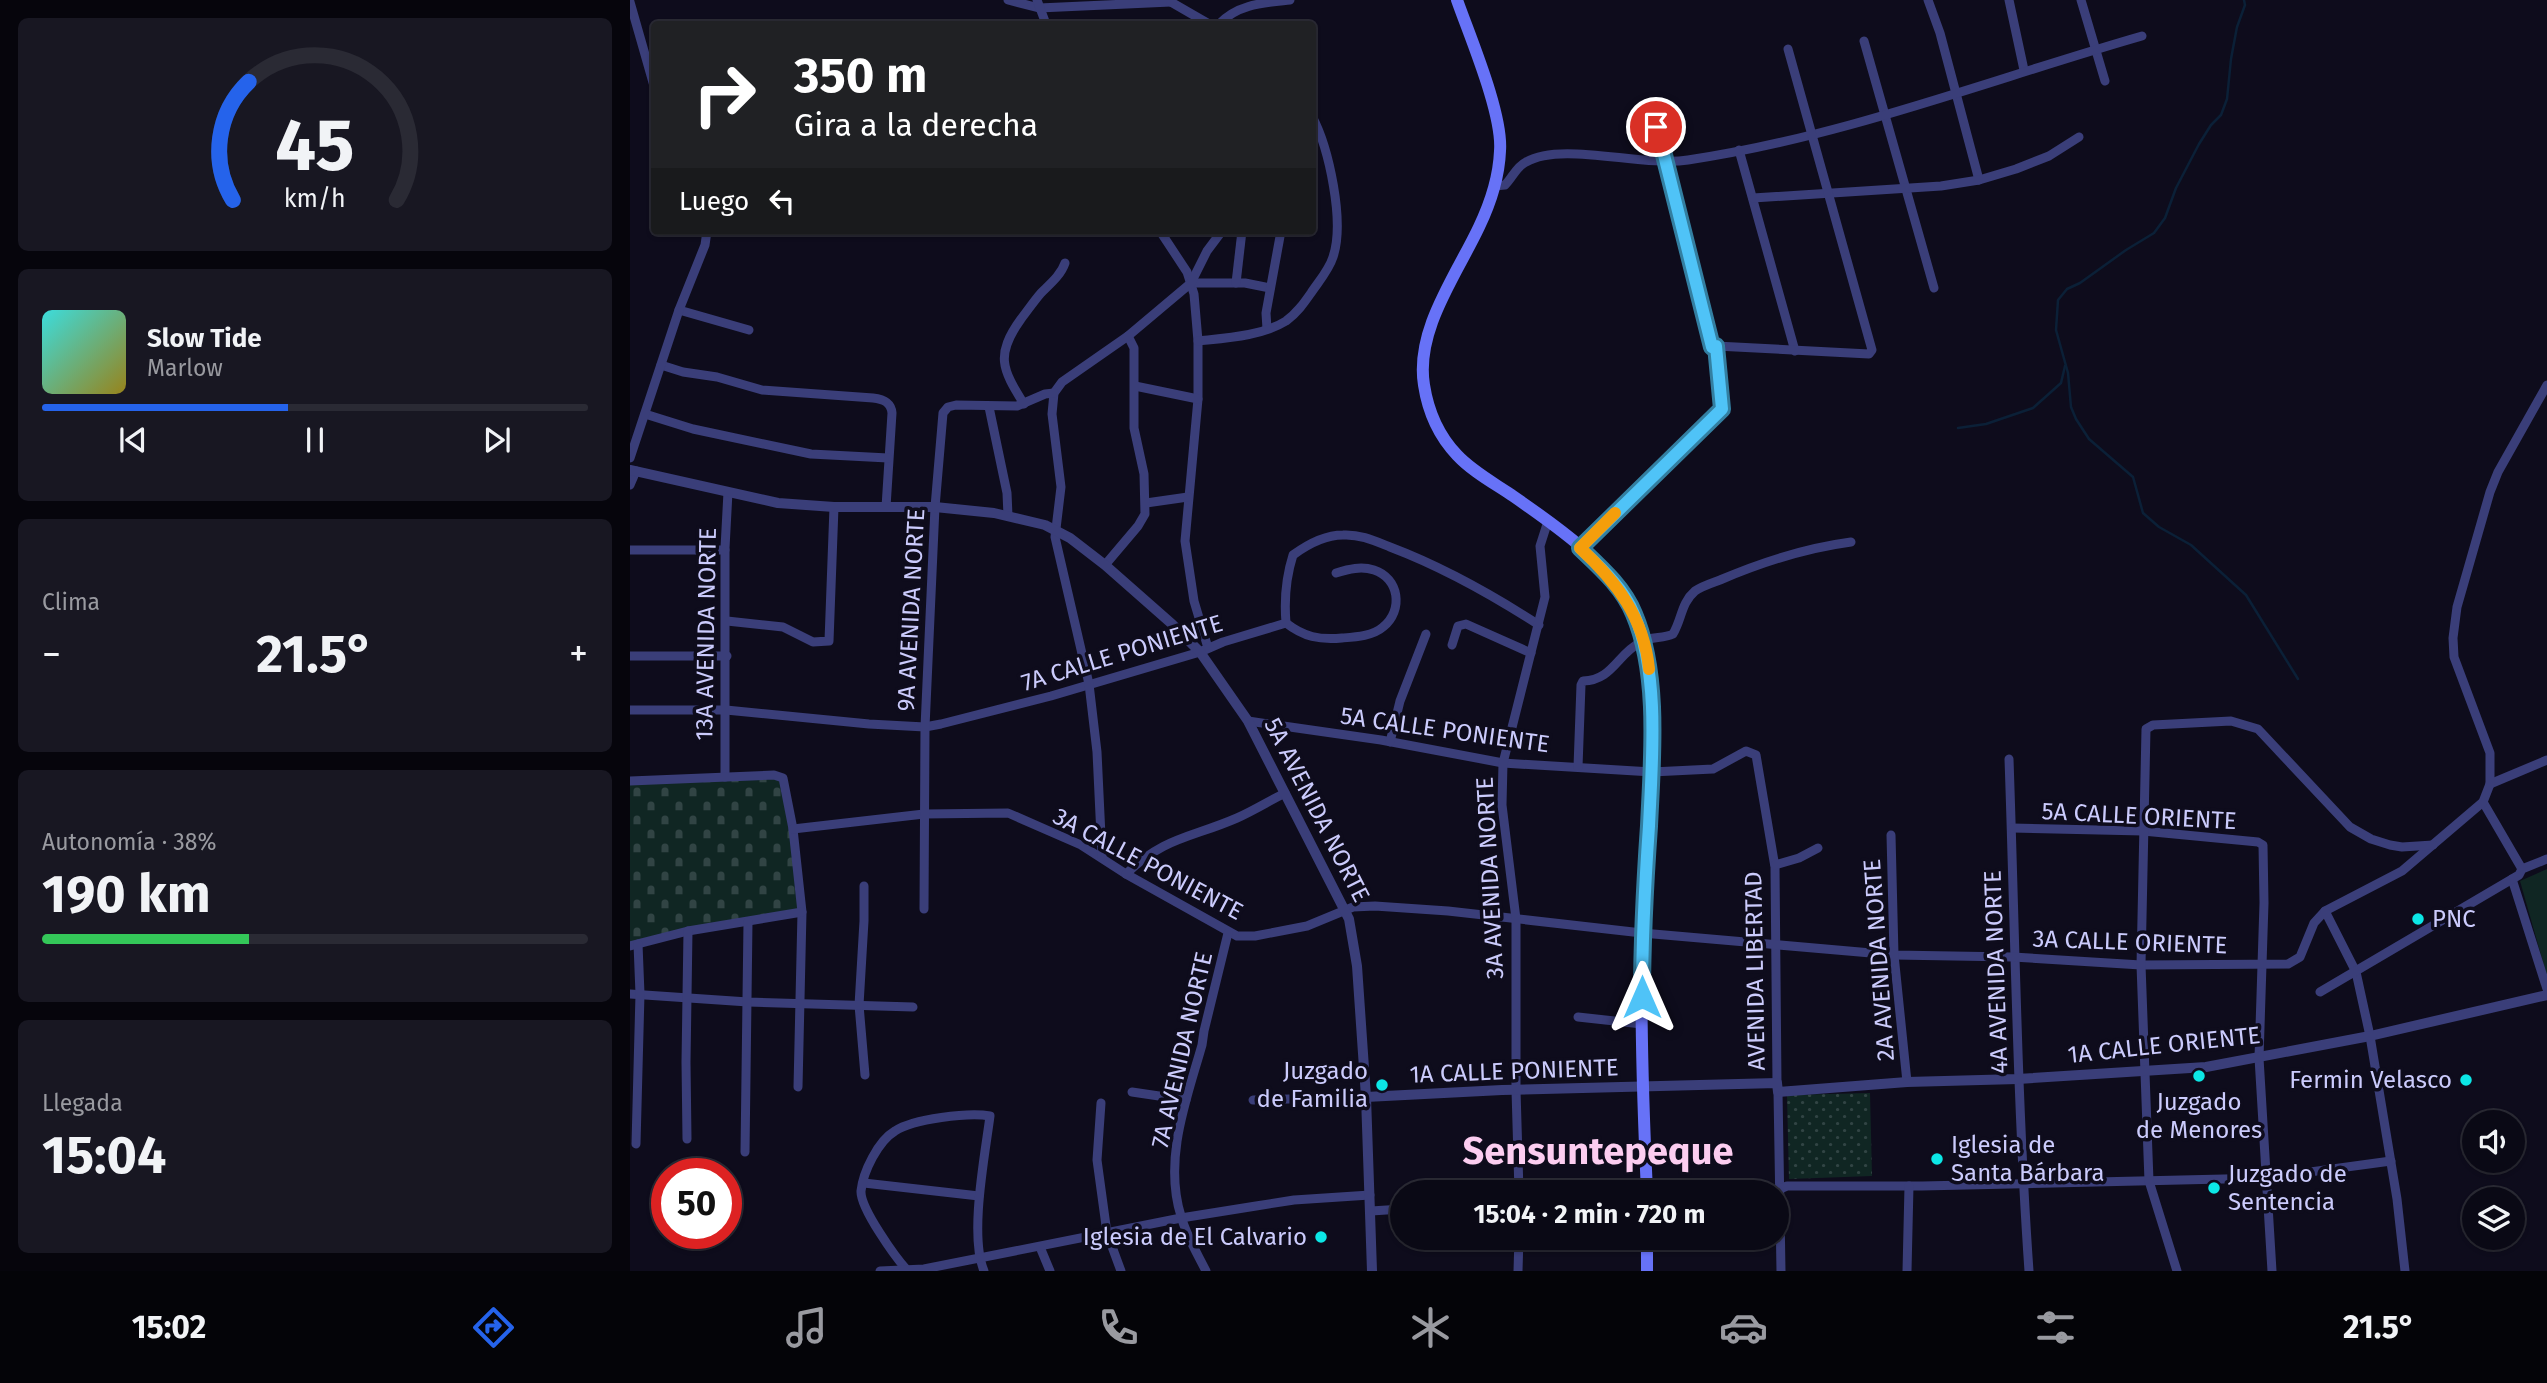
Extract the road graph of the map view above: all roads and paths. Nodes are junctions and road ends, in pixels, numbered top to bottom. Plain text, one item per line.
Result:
1 (1008, 0) edge
2 (1290, 0) edge
3 (1457, 0) edge
4 (1928, 0) edge
5 (2009, 0) edge
6 (2081, 0) edge
7 (1171, 1) edge
8 (630, 2) edge
9 (1038, 4) edge
10 (1045, 21) edge
11 (1204, 21) edge
12 (1222, 21) edge
13 (2143, 36) dead end
14 (1864, 41) dead end
15 (1788, 49) dead end
16 (2095, 50) junction
17 (2025, 70) junction
18 (651, 76) edge
19 (2105, 82) dead end
20 (1954, 93) junction
21 (1651, 114) dead end
22 (1883, 114) junction
23 (1316, 125) edge
24 (1814, 133) junction
25 (2079, 137) dead end
26 (1739, 150) junction
27 (1666, 162) junction
28 (1979, 180) junction
29 (1494, 186) junction
30 (1905, 189) junction
31 (1829, 194) junction
32 (1754, 198) junction
33 (706, 235) edge
34 (1163, 235) edge
35 (1219, 235) edge
36 (1242, 235) edge
37 (1280, 235) edge
38 (1065, 263) dead end
39 (1191, 283) junction
40 (1236, 283) junction
41 (1270, 288) junction
42 (1934, 288) dead end
43 (678, 310) junction
44 (1267, 329) junction
45 (749, 330) dead end
46 (1128, 336) junction
47 (1198, 341) junction
48 (1716, 346) junction
49 (1795, 351) junction
50 (661, 365) junction
51 (2547, 385) edge
52 (1135, 386) junction
53 (1054, 393) junction
54 (1198, 399) junction
55 (1024, 404) junction
56 (989, 407) junction
57 (645, 414) junction
58 (630, 458) edge
59 (888, 458) junction
60 (633, 470) edge
61 (630, 485) edge
62 (728, 492) junction
63 (1188, 497) junction
64 (1146, 503) junction
65 (834, 507) junction
66 (886, 507) junction
67 (935, 507) junction
68 (1008, 516) junction
69 (1548, 521) junction
70 (1056, 530) junction
71 (1851, 542) dead end
72 (1580, 548) junction
73 (630, 550) edge
74 (725, 550) junction
75 (1105, 565) junction
76 (1336, 573) dead end
77 (727, 621) junction
78 (1286, 623) junction
79 (1539, 625) junction
80 (1426, 634) dead end
81 (1644, 640) junction
82 (1452, 645) dead end
83 (1204, 650) junction
84 (1531, 653) junction
85 (630, 656) edge
86 (727, 656) junction
87 (1089, 684) junction
88 (630, 710) edge
89 (726, 710) junction
90 (1248, 721) junction
91 (925, 727) junction
92 (1390, 742) junction
93 (1756, 755) joint
94 (2009, 759) dead end
95 (2547, 760) edge
96 (1503, 763) junction
97 (1578, 767) junction
98 (1652, 772) junction
99 (725, 777) junction
100 (630, 781) edge
101 (2490, 784) junction
102 (1285, 793) junction
103 (2483, 802) junction
104 (924, 814) junction
105 (2012, 828) junction
106 (793, 829) junction
107 (2143, 831) junction
108 (1891, 835) dead end
109 (2434, 845) junction
110 (1818, 848) dead end
111 (1102, 857) junction
112 (2547, 859) edge
113 (1775, 866) junction
114 (2522, 869) junction
115 (1126, 874) junction
116 (2512, 878) junction
117 (864, 886) dead end
118 (924, 909) dead end
119 (1345, 911) junction
120 (2325, 911) junction
121 (802, 912) junction
122 (1516, 919) junction
123 (748, 922) junction
124 (688, 931) junction
125 (1228, 933) junction
126 (1642, 933) junction
127 (634, 945) edge
128 (1775, 945) junction
129 (1894, 955) junction
130 (2014, 957) junction
131 (2141, 965) junction
132 (2261, 965) junction
133 (2356, 972) junction
134 (2547, 989) edge
135 (2320, 992) dead end
136 (635, 994) edge
137 (2547, 995) edge
138 (688, 996) junction
139 (748, 1002) junction
140 (798, 1004) junction
141 (859, 1005) junction
142 (913, 1007) dead end
143 (1578, 1017) dead end
144 (1642, 1024) junction
145 (2370, 1036) junction
146 (2259, 1058) junction
147 (2146, 1072) junction
148 (865, 1075) dead end
149 (2018, 1079) junction
150 (1907, 1082) junction
151 (798, 1087) dead end
152 (1778, 1087) junction
153 (1642, 1088) junction
154 (1516, 1090) junction
155 (1132, 1091) dead end
156 (1366, 1097) junction
157 (1186, 1100) junction
158 (1253, 1100) dead end
159 (1101, 1102) dead end
160 (687, 1139) dead end
161 (636, 1144) dead end
162 (745, 1152) dead end
163 (2391, 1161) junction
164 (2266, 1178) junction
165 (1519, 1180) edge
166 (1646, 1180) edge
167 (1776, 1180) edge
168 (2149, 1181) junction
169 (864, 1183) junction
170 (2023, 1184) junction
171 (1909, 1186) junction
172 (1789, 1189) edge
173 (1370, 1195) junction
174 (979, 1196) junction
175 (1390, 1210) edge
176 (1371, 1211) junction
177 (1181, 1218) junction
178 (1107, 1233) junction
179 (1040, 1247) junction
180 (1518, 1250) edge
181 (1647, 1250) edge
182 (1780, 1250) edge
183 (978, 1258) junction
184 (907, 1270) edge
185 (880, 1271) edge
186 (984, 1271) edge
187 (1050, 1271) edge
188 (1121, 1271) edge
189 (1206, 1271) edge
190 (1372, 1271) edge
191 (1518, 1271) edge
192 (1647, 1271) edge
193 (1781, 1271) edge
194 (1907, 1271) edge
195 (2029, 1271) edge
196 (2177, 1271) edge
197 (2273, 1271) edge
198 (2405, 1271) edge

1 - 9 street
2 - 12 street
3 - 29 main road
4 - 20 street
5 - 17 street
6 - 16 street
7 - 9 street
7 - 11 street
8 - 18 street
9 - 10 street
13 - 16 street
14 - 22 street
15 - 24 street
16 - 17 street
16 - 19 street
17 - 20 street
20 - 22 street
20 - 28 street
21 - 27 street
22 - 24 street
22 - 30 street
23 - 44 street
24 - 26 street
24 - 31 street
25 - 28 street
26 - 27 street
26 - 32 street
27 - 29 street
27 - 48 street
28 - 30 street
29 - 69 main road
30 - 31 street
30 - 42 street
31 - 32 street
31 - 49 street
32 - 49 street
33 - 43 street
34 - 39 street, 5A AVENIDA NORTE
35 - 39 street
36 - 40 street
37 - 41 street
38 - 55 street
39 - 40 street
39 - 46 street
39 - 47 street, 5A AVENIDA NORTE
40 - 41 street
41 - 44 street
43 - 45 street
43 - 50 street
44 - 47 street
46 - 52 street
46 - 53 street
47 - 54 street, 5A AVENIDA NORTE
48 - 49 street
48 - 72 street
50 - 57 street
50 - 59 street
51 - 101 street
52 - 54 street
52 - 64 street
53 - 55 street
53 - 70 street
54 - 63 street, 5A AVENIDA NORTE
55 - 56 street
56 - 67 street, 9A AVENIDA NORTE
56 - 68 street
57 - 58 street
57 - 59 street
59 - 66 street
60 - 61 street
60 - 62 street
62 - 65 street
62 - 74 street, 13A AVENIDA NORTE
63 - 64 street
63 - 83 street, 5A AVENIDA NORTE
64 - 75 street
65 - 66 street
65 - 77 street
66 - 67 street
67 - 68 street
67 - 91 street, 9A AVENIDA NORTE
68 - 70 street
69 - 72 main road
69 - 79 street
70 - 75 street
70 - 87 street
71 - 81 street
72 - 81 main road
73 - 74 street
74 - 77 street, 13A AVENIDA NORTE
75 - 83 street
76 - 78 street
77 - 86 street, 13A AVENIDA NORTE
78 - 79 street
78 - 83 street, 7A CALLE PONIENTE
79 - 84 street, 3A AVENIDA NORTE
80 - 92 street
81 - 97 street
81 - 98 main road
82 - 84 street
83 - 87 street, 7A CALLE PONIENTE
83 - 90 street, 5A AVENIDA NORTE
84 - 96 street, 3A AVENIDA NORTE
85 - 86 street
86 - 89 street, 13A AVENIDA NORTE
87 - 91 street, 7A CALLE PONIENTE
87 - 111 street
88 - 89 street, 7A CALLE PONIENTE
89 - 91 street, 7A CALLE PONIENTE
89 - 99 street, 13A AVENIDA NORTE
90 - 92 street, 5A CALLE PONIENTE
90 - 102 street, 5A AVENIDA NORTE
91 - 104 street, 9A AVENIDA NORTE
92 - 96 street, 5A CALLE PONIENTE
93 - 98 street, 5A CALLE PONIENTE
93 - 113 street, AVENIDA LIBERTAD
94 - 105 street, 4A AVENIDA NORTE
95 - 101 street
96 - 97 street, 5A CALLE PONIENTE
96 - 122 street, 3A AVENIDA NORTE
97 - 98 street, 5A CALLE PONIENTE
98 - 126 main road
99 - 100 street
99 - 106 street
101 - 103 street
102 - 115 street
102 - 119 street, 5A AVENIDA NORTE
103 - 109 street
103 - 114 street
104 - 106 street, 3A CALLE PONIENTE
104 - 111 street, 3A CALLE PONIENTE
104 - 118 street, 9A AVENIDA NORTE
105 - 107 street, 5A CALLE ORIENTE
105 - 130 street, 4A AVENIDA NORTE
106 - 121 street
107 - 109 street
107 - 131 street
107 - 132 street, 5A CALLE ORIENTE
108 - 129 street, 2A AVENIDA NORTE
109 - 120 street
110 - 113 street
111 - 115 street, 3A CALLE PONIENTE
112 - 114 street
113 - 128 street, AVENIDA LIBERTAD
114 - 116 street
115 - 125 street, 3A CALLE PONIENTE
116 - 133 street
116 - 134 street
117 - 141 street
119 - 122 street, 3A CALLE PONIENTE
119 - 125 street, 3A CALLE PONIENTE
119 - 156 street, 5A AVENIDA NORTE
120 - 132 street, 3A CALLE ORIENTE
120 - 133 street
121 - 123 street
121 - 140 street
122 - 126 street, 3A CALLE PONIENTE
122 - 154 street, 3A AVENIDA NORTE
123 - 124 street
123 - 139 street
124 - 127 street
124 - 138 street
125 - 157 street, 7A AVENIDA NORTE
126 - 128 street, 3A CALLE PONIENTE
126 - 144 main road
127 - 136 street
128 - 129 street, 3A CALLE ORIENTE
128 - 152 street, AVENIDA LIBERTAD
129 - 130 street, 3A CALLE ORIENTE
129 - 150 street, 2A AVENIDA NORTE
130 - 131 street, 3A CALLE ORIENTE
130 - 149 street, 4A AVENIDA NORTE
131 - 132 street, 3A CALLE ORIENTE
131 - 147 street
132 - 146 street
133 - 135 street
133 - 145 street
136 - 138 street
136 - 161 street
137 - 145 street, 1A CALLE ORIENTE
138 - 139 street
138 - 160 street
139 - 140 street
139 - 162 street
140 - 141 street
140 - 151 street
141 - 142 street
141 - 148 street
143 - 144 street
144 - 153 main road
145 - 146 street, 1A CALLE ORIENTE
145 - 163 street
146 - 147 street, 1A CALLE ORIENTE
146 - 164 street
147 - 149 street, 1A CALLE ORIENTE
147 - 168 street
149 - 150 street, 1A CALLE ORIENTE
149 - 170 street, 4A AVENIDA NORTE
150 - 152 street, 1A CALLE ORIENTE
152 - 153 street, 1A CALLE PONIENTE
152 - 167 street, AVENIDA LIBERTAD
153 - 154 street, 1A CALLE PONIENTE
153 - 166 main road
154 - 156 street, 1A CALLE PONIENTE
154 - 165 street, 3A AVENIDA NORTE
155 - 157 street
156 - 158 street, 1A CALLE PONIENTE
156 - 173 street, 5A AVENIDA NORTE
157 - 177 street, 7A AVENIDA NORTE
159 - 178 street
163 - 164 street
163 - 198 street
164 - 168 street
164 - 197 street
168 - 170 street
168 - 196 street
169 - 174 street
169 - 174 street
169 - 184 street
170 - 171 street
170 - 195 street, 4A AVENIDA NORTE
171 - 172 street
171 - 194 street
173 - 176 street, 5A AVENIDA NORTE
173 - 177 street
174 - 183 street
175 - 176 street
176 - 190 street, 5A AVENIDA NORTE
177 - 178 street
177 - 189 street, 7A AVENIDA NORTE
178 - 179 street
178 - 188 street
179 - 183 street
179 - 187 street
180 - 191 street
181 - 192 main road
182 - 193 street, AVENIDA LIBERTAD
183 - 184 street
183 - 186 street
184 - 185 street

